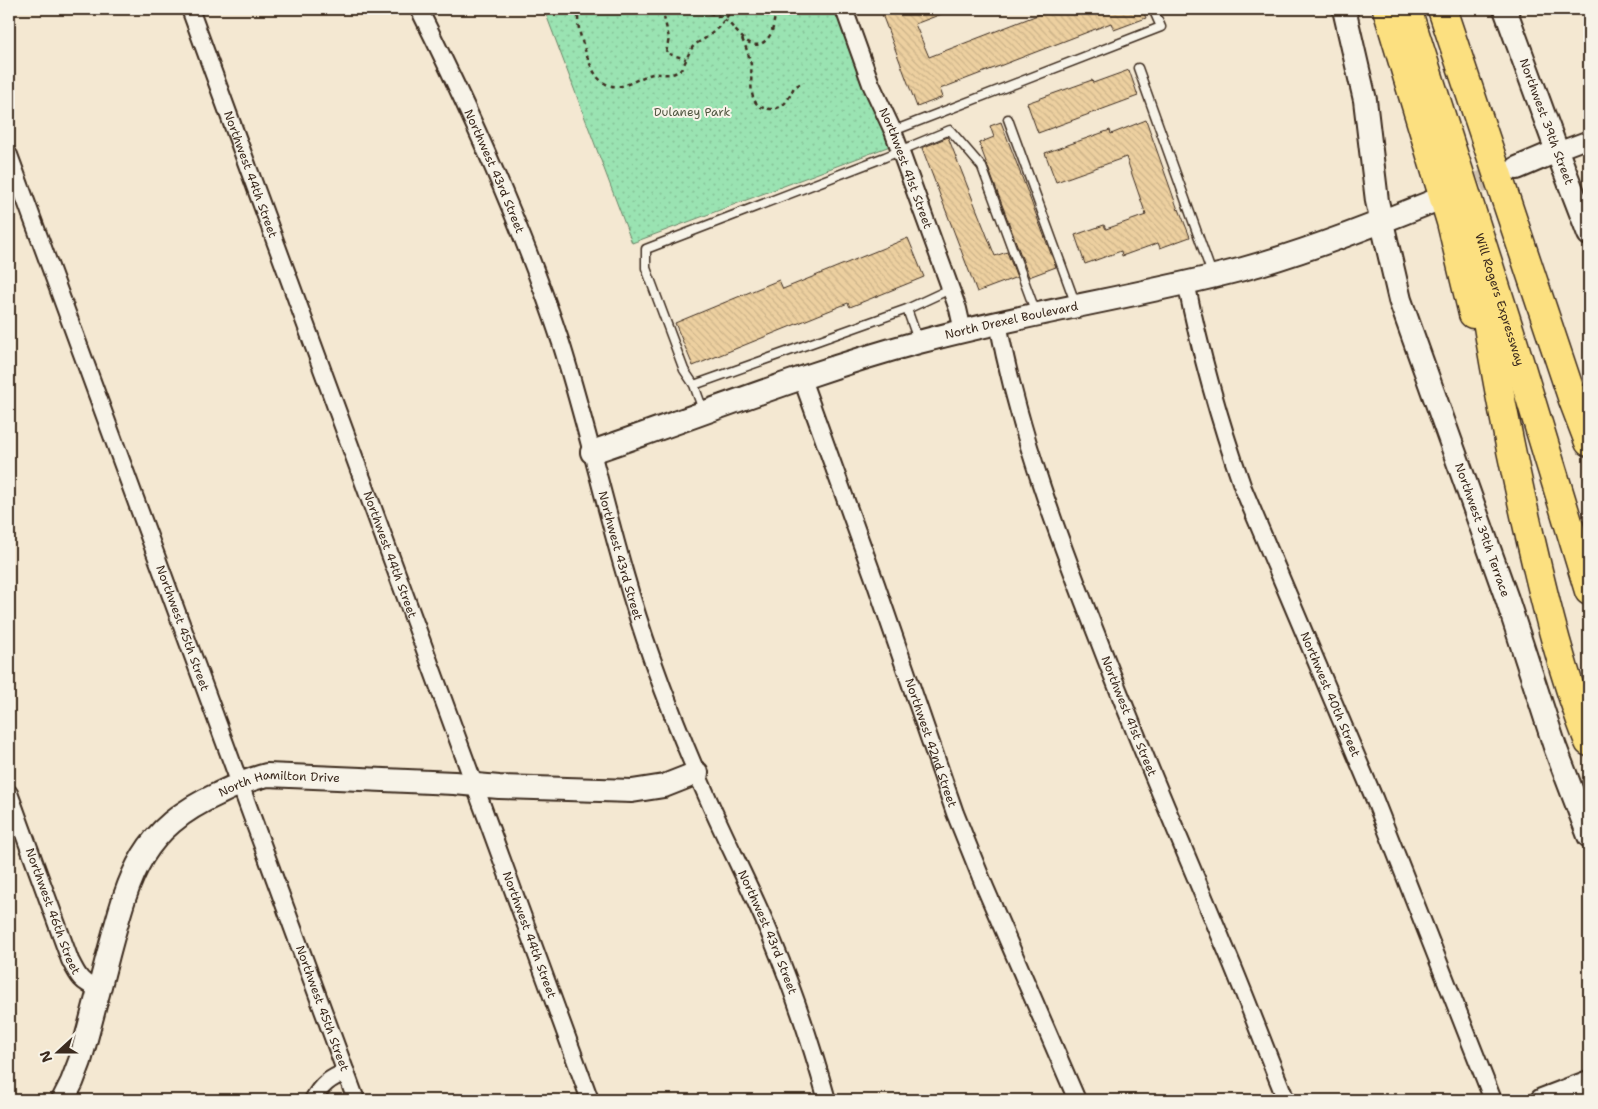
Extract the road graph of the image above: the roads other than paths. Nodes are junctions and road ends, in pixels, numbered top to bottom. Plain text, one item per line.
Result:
1 (190, 9) edge
2 (419, 9) edge
3 (844, 9) edge
4 (1154, 9) edge
5 (1344, 9) edge
6 (1387, 9) edge
7 (1407, 9) edge
8 (1505, 9) edge
9 (1445, 13) edge
10 (1138, 68) dead end
11 (1008, 119) dead end
12 (893, 131) junction
13 (1589, 139) edge
14 (900, 150) junction
15 (1557, 151) junction
16 (9, 155) edge
17 (1517, 168) tunnel mouth
18 (1434, 201) tunnel mouth
19 (1469, 204) junction
20 (1587, 219) edge
21 (1381, 222) junction
22 (1212, 276) junction
23 (1186, 282) junction
24 (950, 289) junction
25 (1077, 307) junction
26 (906, 309) junction
27 (1037, 315) junction
28 (998, 323) junction
29 (963, 331) junction
30 (918, 342) junction
31 (802, 379) junction
32 (694, 385) junction
33 (1573, 400) junction
34 (704, 413) junction
35 (1508, 438) junction
36 (1589, 442) edge
37 (592, 452) junction
38 (1589, 457) edge
39 (1589, 591) edge
40 (1589, 742) edge
41 (696, 773) junction
42 (239, 785) junction
43 (474, 785) junction
44 (9, 793) edge
45 (1589, 836) edge
46 (100, 989) junction
47 (346, 1072) junction
48 (1589, 1082) edge
49 (63, 1100) edge
50 (313, 1100) edge
51 (356, 1100) edge
52 (590, 1100) edge
53 (827, 1100) edge
54 (1077, 1100) edge
55 (1286, 1100) edge
56 (1493, 1100) edge
57 (1542, 1100) edge

1 - 43 street, Northwest 44th Street
2 - 37 street, Northwest 43rd Street
3 - 12 street, Northwest 41st Street
4 - 12 lane
5 - 21 street
6 - 35 highway
7 - 19 highway, Will Rogers Expressway
8 - 15 street, Northwest 39th Street
9 - 33 highway
10 - 22 lane
11 - 25 lane
12 - 14 street, Northwest 41st Street
13 - 15 street
14 - 24 street, Northwest 41st Street
14 - 27 lane
14 - 32 lane
15 - 17 street
15 - 20 street, Northwest 39th Street
16 - 42 street, Northwest 45th Street
18 - 21 street, North Drexel Boulevard
19 - 35 highway
19 - 39 highway, Will Rogers Expressway
21 - 22 street, North Drexel Boulevard
21 - 45 street, Northwest 39th Terrace
22 - 23 street, North Drexel Boulevard
23 - 25 street, North Drexel Boulevard
23 - 56 street, Northwest 40th Street
24 - 26 lane
24 - 29 street, Northwest 41st Street
25 - 27 street, North Drexel Boulevard
26 - 30 lane
26 - 32 lane
27 - 28 street, North Drexel Boulevard
28 - 29 street, North Drexel Boulevard
28 - 55 street, Northwest 41st Street
29 - 30 street, North Drexel Boulevard
30 - 31 street, North Drexel Boulevard
31 - 34 street, North Drexel Boulevard
31 - 54 street, Northwest 42nd Street
32 - 34 lane
33 - 36 highway
33 - 38 highway
34 - 37 street, North Drexel Boulevard
35 - 40 highway
37 - 41 street, Northwest 43rd Street
41 - 43 street, North Hamilton Drive
41 - 53 street, Northwest 43rd Street
42 - 43 street, North Hamilton Drive
42 - 46 street, North Hamilton Drive
42 - 47 street, Northwest 45th Street
43 - 52 street, Northwest 44th Street
44 - 46 street, Northwest 46th Street
46 - 49 street, North Hamilton Drive
47 - 50 street
47 - 51 street, Northwest 45th Street
48 - 57 street

